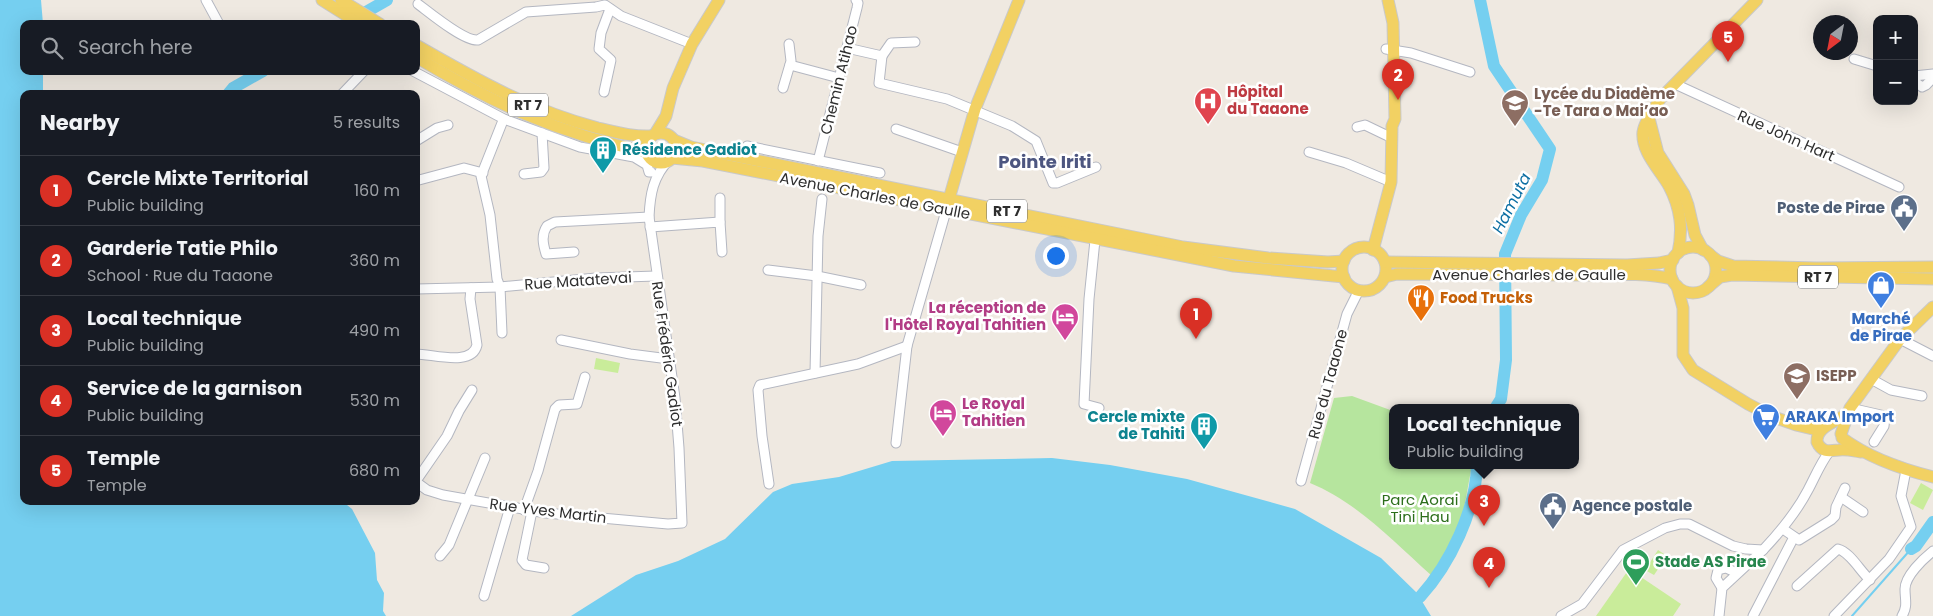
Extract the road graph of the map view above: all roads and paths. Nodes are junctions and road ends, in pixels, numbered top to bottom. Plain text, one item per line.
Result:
1 (206, 0) edge
2 (322, 0) edge
3 (719, 0) edge
4 (856, 0) edge
5 (1019, 0) edge
6 (1757, 0) edge
7 (418, 4) dead end
8 (1389, 4) edge
9 (606, 5) edge
10 (344, 6) edge
11 (217, 20) edge
12 (356, 20) edge
13 (374, 20) edge
14 (914, 42) dead end
15 (692, 44) junction
16 (788, 44) dead end
17 (420, 47) edge
18 (847, 48) junction
19 (1390, 49) junction
20 (882, 56) junction
21 (420, 59) edge
22 (1857, 60) edge
23 (790, 65) junction
24 (1873, 65) edge
25 (1470, 72) dead end
26 (360, 75) edge
27 (420, 75) edge
28 (1918, 76) edge
29 (1933, 76) edge
30 (839, 78) junction
31 (1675, 84) junction
32 (1918, 84) edge
33 (784, 88) dead end
34 (346, 90) edge
35 (604, 92) dead end
36 (975, 109) junction
37 (666, 116) junction
38 (1649, 118) junction
39 (502, 123) dead end
40 (448, 125) dead end
41 (1357, 127) dead end
42 (896, 129) dead end
43 (1392, 132) junction
44 (542, 133) junction
45 (653, 135) junction
46 (420, 138) edge
47 (672, 138) junction
48 (747, 146) dead end
49 (962, 152) junction
50 (1309, 152) dead end
51 (648, 155) junction
52 (670, 159) junction
53 (818, 161) junction
54 (1096, 167) dead end
55 (651, 172) junction
56 (483, 173) junction
57 (880, 173) dead end
58 (524, 174) dead end
59 (420, 180) edge
60 (1391, 182) junction
61 (652, 187) junction
62 (1898, 187) dead end
63 (720, 198) dead end
64 (822, 199) dead end
65 (947, 205) junction
66 (649, 217) junction
67 (720, 222) junction
68 (650, 228) junction
69 (1095, 240) junction
70 (1373, 250) junction
71 (574, 252) dead end
72 (722, 252) dead end
73 (1707, 253) junction
74 (1675, 257) junction
75 (1344, 261) junction
76 (1385, 262) junction
77 (1933, 267) edge
78 (1500, 269) junction
79 (1516, 269) junction
80 (768, 270) dead end
81 (656, 276) junction
82 (816, 276) junction
83 (1385, 277) junction
84 (1344, 278) junction
85 (1933, 279) edge
86 (1674, 283) junction
87 (861, 285) dead end
88 (500, 287) junction
89 (420, 288) edge
90 (471, 288) junction
91 (1706, 289) junction
92 (1359, 290) junction
93 (1933, 307) edge
94 (502, 334) dead end
95 (1900, 339) junction
96 (561, 340) dead end
97 (907, 346) junction
98 (420, 354) edge
99 (1933, 356) edge
100 (669, 359) junction
101 (1688, 362) junction
102 (815, 373) junction
103 (584, 377) dead end
104 (1871, 379) junction
105 (472, 390) dead end
106 (1922, 396) dead end
107 (1099, 408) dead end
108 (1849, 410) junction
109 (1796, 426) junction
110 (1824, 428) junction
111 (1842, 436) junction
112 (1874, 442) dead end
113 (896, 443) dead end
114 (1818, 444) junction
115 (1833, 451) junction
116 (1863, 452) junction
117 (485, 458) dead end
118 (1906, 470) junction
119 (1815, 473) junction
120 (420, 475) edge
121 (1933, 477) edge
122 (1302, 480) dead end
123 (420, 484) edge
124 (769, 484) dead end
125 (468, 500) junction
126 (510, 507) junction
127 (528, 510) junction
128 (1863, 512) dead end
129 (682, 522) joint
130 (1783, 528) junction
131 (1794, 537) junction
132 (1762, 550) junction
133 (1933, 551) edge
134 (440, 556) dead end
135 (544, 568) dead end
136 (1737, 573) junction
137 (1870, 580) junction
138 (1798, 586) dead end
139 (1722, 588) junction
140 (484, 596) dead end
141 (1582, 604) junction
142 (1561, 616) edge
143 (1576, 616) edge
144 (1719, 616) edge
145 (1754, 616) edge
146 (1834, 616) edge
147 (1902, 616) edge

1 - 11 street
2 - 10 main road
3 - 15 main road
4 - 18 street, Chemin Atihao
5 - 36 main road
6 - 31 main road
7 - 9 street
8 - 19 main road
9 - 15 street
9 - 35 street
10 - 12 main road
10 - 13 main road
14 - 20 street
15 - 37 main road
16 - 23 street
17 - 45 main road, RT 7
18 - 20 street
18 - 30 street, Chemin Atihao
19 - 25 street
19 - 43 main road
20 - 36 street
21 - 51 main road, RT 7
22 - 24 street
23 - 30 street
23 - 33 street
26 - 34 street
27 - 44 street
28 - 29 street
29 - 32 street
30 - 53 street, Chemin Atihao
31 - 38 main road
31 - 62 street, Rue John Hart
36 - 49 main road
36 - 54 street
37 - 45 main road
37 - 47 main road
38 - 73 main road
38 - 74 main road
39 - 56 street
40 - 46 street
41 - 43 street
42 - 49 street
43 - 60 main road
44 - 55 street
44 - 58 street
45 - 47 main road, RT 7
45 - 51 main road
47 - 52 main road
47 - 65 main road, Avenue Charles de Gaulle / RT 7
48 - 53 street
49 - 65 main road
50 - 60 street
51 - 52 main road, RT 7
51 - 55 street, Rue Frédéric Gadiot
52 - 61 street, Rue Frédéric Gadiot
52 - 65 main road, Avenue Charles de Gaulle / RT 7
53 - 57 street
55 - 61 street, Rue Frédéric Gadiot
56 - 59 street
56 - 88 street
60 - 70 main road
61 - 66 street, Rue Frédéric Gadiot
63 - 67 street
64 - 82 street
65 - 69 main road, Avenue Charles de Gaulle / RT 7
65 - 75 main road, Avenue Charles de Gaulle / RT 7
65 - 97 street
66 - 68 street, Rue Frédéric Gadiot
66 - 71 street
67 - 68 street
67 - 72 street
68 - 81 street, Rue Frédéric Gadiot
69 - 84 main road, Avenue Charles de Gaulle / RT 7
69 - 107 street
70 - 75 main road
70 - 76 main road
73 - 74 main road
73 - 77 main road, RT 7
73 - 91 main road
74 - 79 main road, Avenue Charles de Gaulle
74 - 86 main road
75 - 84 main road
76 - 78 main road, Avenue Charles de Gaulle
76 - 83 main road
78 - 79 main road, Avenue Charles de Gaulle
78 - 83 main road, Avenue Charles de Gaulle
79 - 86 main road, Avenue Charles de Gaulle
80 - 82 street
81 - 88 street, Rue Matatevai
81 - 100 street, Rue Frédéric Gadiot
82 - 87 street
82 - 102 street
83 - 92 main road, Avenue Charles de Gaulle
84 - 92 main road
85 - 91 main road, RT 7
86 - 91 main road
86 - 101 main road
88 - 90 street, Rue Matatevai
88 - 94 street
89 - 90 street, Rue Matatevai
90 - 98 street
91 - 101 main road
92 - 122 street, Rue du Taaone
93 - 95 main road
95 - 99 street
95 - 104 main road
96 - 100 street
97 - 102 street
97 - 113 street
100 - 129 street, Rue Frédéric Gadiot
101 - 109 main road
102 - 124 street
103 - 127 street
104 - 106 street
104 - 108 main road
105 - 120 street
108 - 110 main road
108 - 111 main road
108 - 112 street
109 - 110 main road
109 - 114 main road
110 - 111 main road
110 - 114 main road
111 - 115 main road
111 - 116 main road
114 - 115 main road
114 - 119 street
115 - 116 main road
115 - 119 street
116 - 118 main road
117 - 125 street
118 - 121 main road
118 - 137 street
119 - 130 street
123 - 125 street, Rue Yves Martin
125 - 126 street, Rue Yves Martin
125 - 134 street
126 - 127 street, Rue Yves Martin
126 - 140 street
127 - 129 street, Rue Yves Martin
127 - 135 street
128 - 131 street
130 - 131 street
130 - 132 street
131 - 145 street
132 - 136 street
132 - 141 street
133 - 147 street
136 - 139 street
136 - 139 street
137 - 138 street
137 - 146 street
139 - 144 street
141 - 142 street
141 - 143 street

